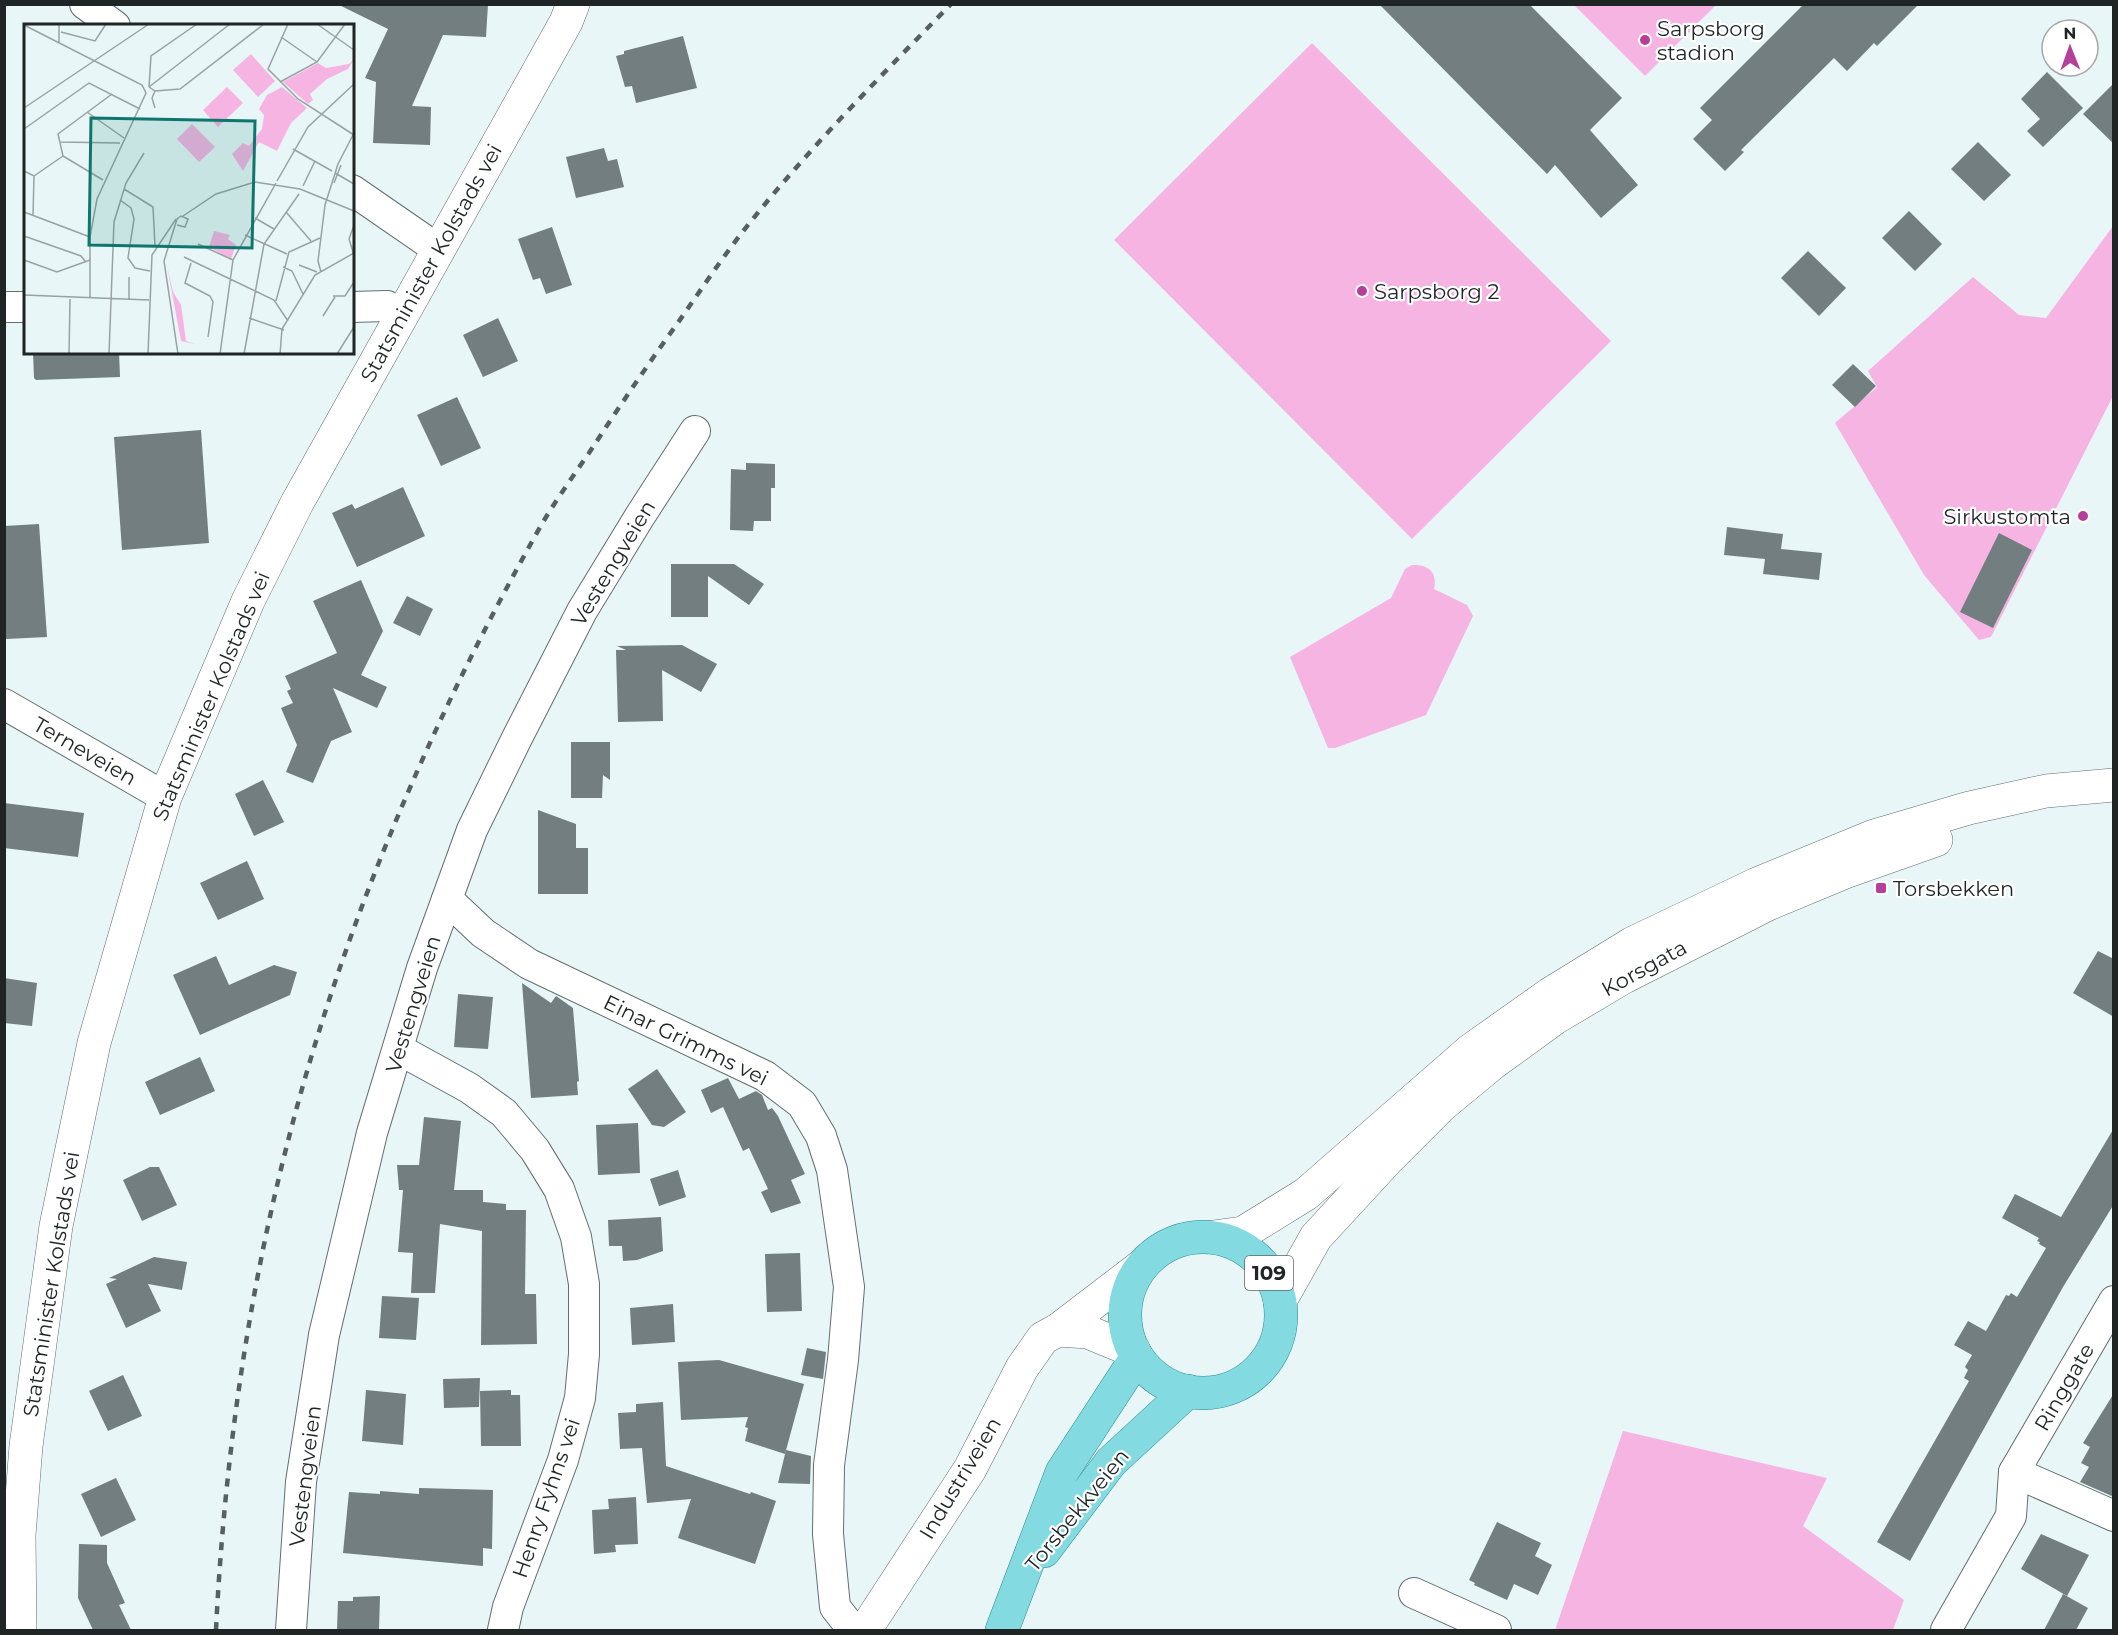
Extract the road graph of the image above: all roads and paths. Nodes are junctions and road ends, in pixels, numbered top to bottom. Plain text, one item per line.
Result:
1 (85, 4) edge
2 (573, 4) edge
3 (112, 24) edge
4 (354, 191) edge
5 (439, 250) junction
6 (354, 306) edge
7 (387, 306) dead end
8 (4, 308) edge
9 (24, 308) edge
10 (695, 431) dead end
11 (4, 704) edge
12 (2114, 784) edge
13 (165, 797) junction
14 (2114, 806) edge
15 (447, 899) junction
16 (398, 1049) junction
17 (1213, 1237) junction
18 (1143, 1265) junction
19 (1280, 1301) junction
20 (2114, 1302) edge
21 (1058, 1330) junction
22 (1136, 1354) junction
23 (1188, 1391) junction
24 (2014, 1473) junction
25 (2114, 1516) edge
26 (12, 1532) edge
27 (1021, 1581) junction
28 (1414, 1593) dead end
29 (20, 1630) edge
30 (291, 1630) edge
31 (502, 1630) edge
32 (853, 1630) edge
33 (865, 1630) edge
34 (1002, 1630) edge
35 (1496, 1630) edge
36 (1946, 1630) edge

1 - 3 street
2 - 5 street, Statsminister Kolstads vei
4 - 5 street
5 - 13 street, Statsminister Kolstads vei
6 - 7 street
8 - 9 street
10 - 15 street, Vestengveien
11 - 13 street, Terneveien
12 - 17 street, Korsgata
13 - 26 street, Statsminister Kolstads vei
14 - 19 street, Korsgata
15 - 16 street, Vestengveien
15 - 32 street, Einar Grimms vei
16 - 30 street, Vestengveien
16 - 31 street, Henry Fyhns vei
17 - 18 main road, 109
17 - 19 main road, 109
18 - 21 street, Industriveien
18 - 22 main road, 109
19 - 23 main road, 109
20 - 24 street, Ringgate
21 - 22 street
21 - 33 street, Industriveien
22 - 23 main road, 109
22 - 27 main road, Torsbekkveien
23 - 27 main road, Torsbekkveien
24 - 25 street
24 - 36 street
26 - 29 street, Statsminister Kolstads vei
27 - 34 main road, Torsbekkveien
28 - 35 street

